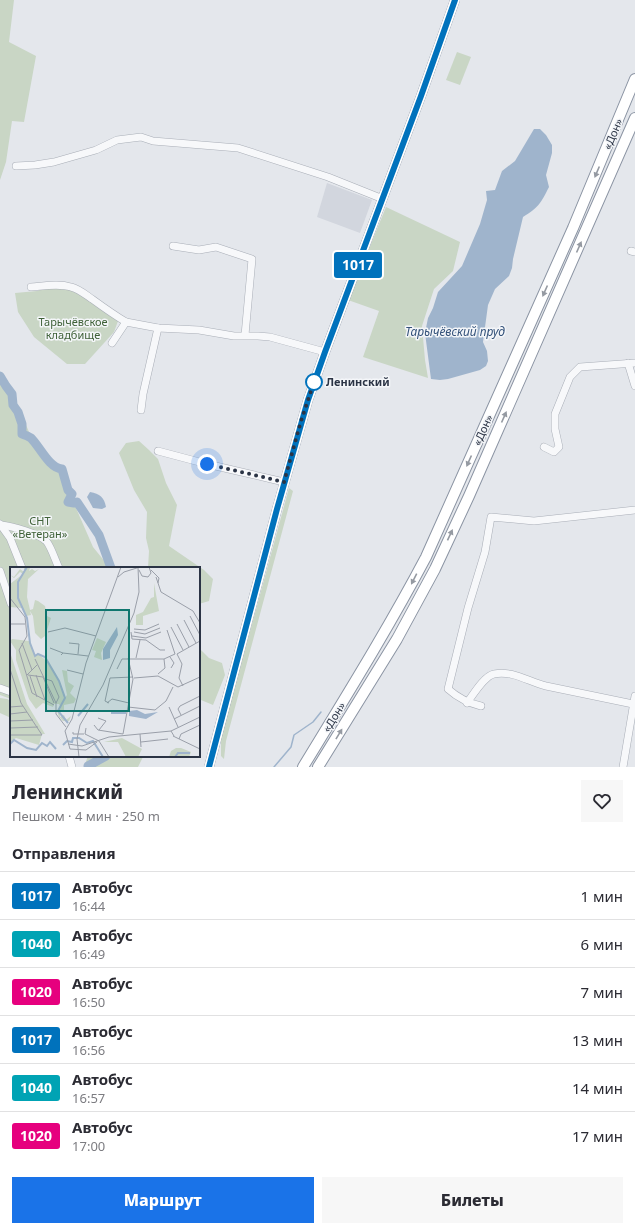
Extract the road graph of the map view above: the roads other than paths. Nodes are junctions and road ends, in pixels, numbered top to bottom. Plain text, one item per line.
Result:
1 (456, 0) edge
2 (635, 79) edge
3 (635, 118) edge
4 (16, 166) dead end
5 (383, 199) junction
6 (173, 246) dead end
7 (31, 287) dead end
8 (126, 322) junction
9 (158, 328) junction
10 (245, 335) junction
11 (112, 344) dead end
12 (325, 352) junction
13 (632, 363) edge
14 (635, 386) edge
15 (141, 410) dead end
16 (544, 447) dead end
17 (158, 451) dead end
18 (284, 482) junction
19 (635, 510) edge
20 (0, 524) edge
21 (22, 567) edge
22 (59, 567) edge
23 (0, 571) edge
24 (10, 601) edge
25 (0, 688) edge
26 (10, 692) edge
27 (635, 696) edge
28 (467, 703) junction
29 (633, 704) junction
30 (481, 706) dead end
31 (632, 737) edge
32 (69, 757) edge
33 (72, 767) edge
34 (209, 767) edge
35 (303, 767) edge
36 (318, 767) edge
37 (624, 767) edge

1 - 5 main road
2 -> 35 highway, «Дон»
36 -> 3 highway, «Дон»
4 - 5 street
5 - 12 main road
6 - 10 street
7 - 8 street
8 - 9 street
8 - 11 street
9 - 10 street
9 - 15 street
10 - 12 street
12 - 18 main road
13 - 14 street
13 - 16 street
17 - 18 street
18 - 34 main road
19 - 28 street
20 - 21 street
20 - 22 street
23 - 24 street
25 - 26 street
27 - 29 street
28 - 29 street
28 - 30 street
29 - 31 street
31 - 37 street
32 - 33 street

